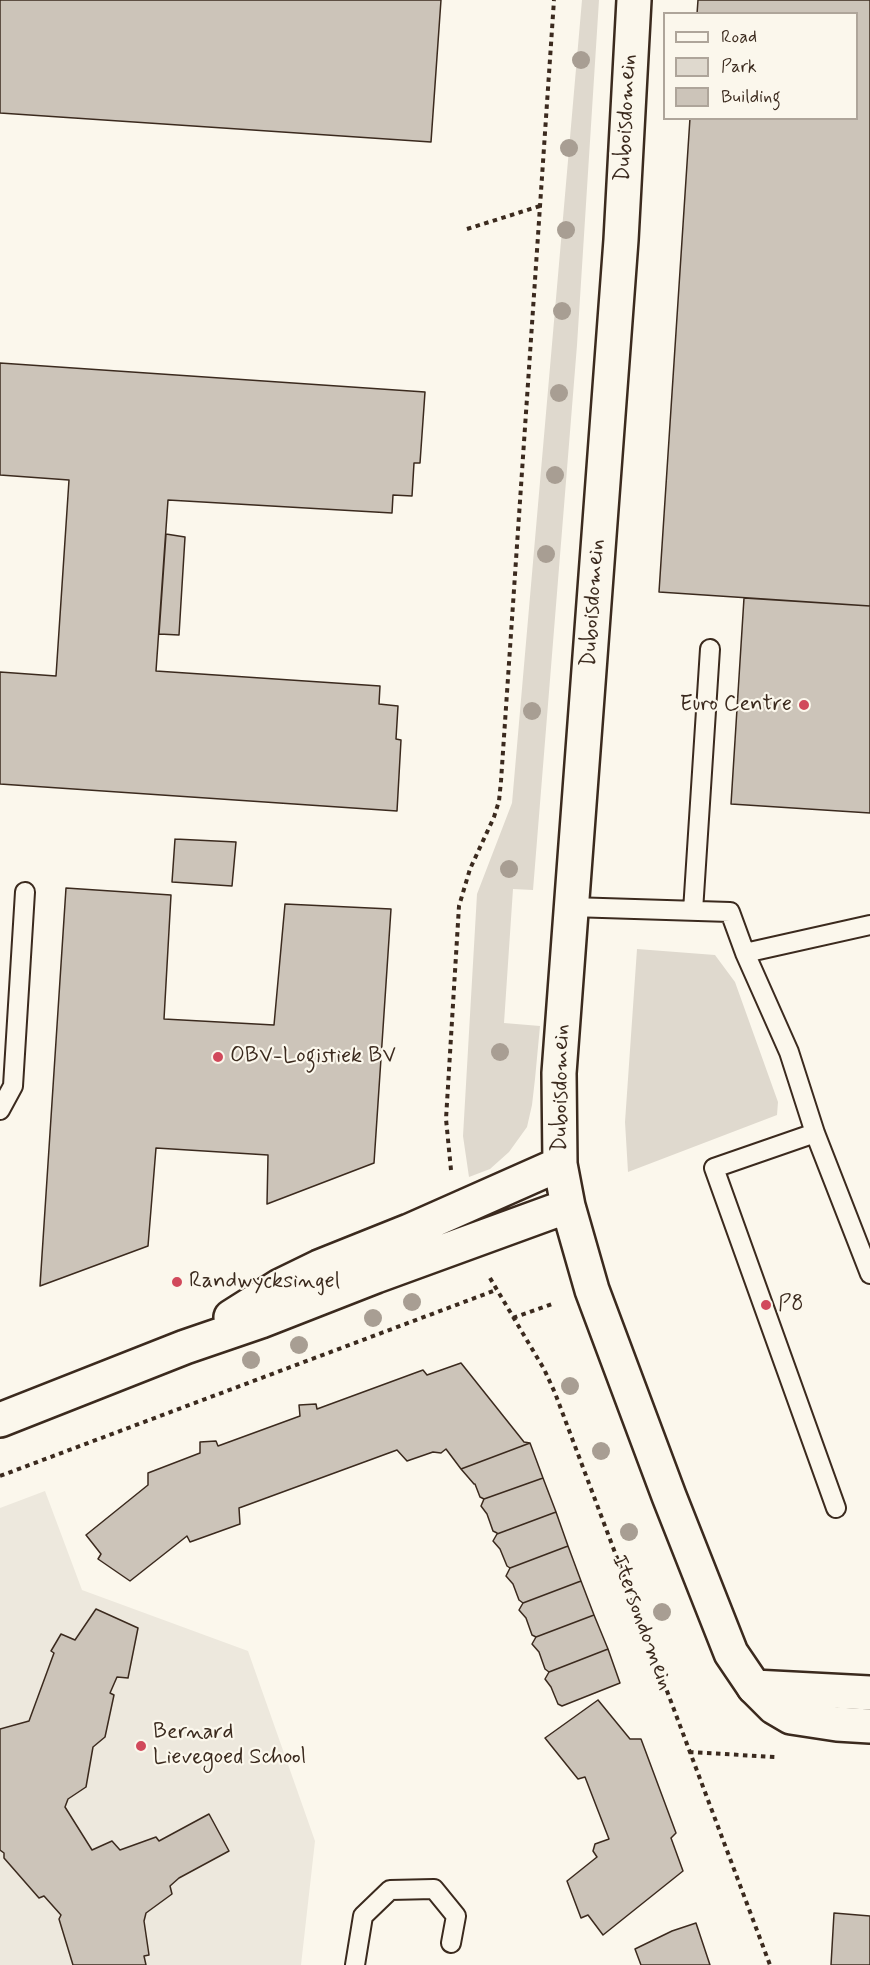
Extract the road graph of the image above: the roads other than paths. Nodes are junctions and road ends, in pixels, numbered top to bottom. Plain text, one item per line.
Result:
1 (634, 0) edge
2 (710, 649) dead end
3 (25, 892) dead end
4 (571, 907) junction
5 (693, 911) junction
6 (870, 925) edge
7 (746, 953) junction
8 (0, 1110) edge
9 (815, 1133) junction
10 (560, 1164) junction
11 (568, 1206) junction
12 (870, 1274) edge
13 (185, 1347) junction
14 (0, 1420) edge
15 (836, 1508) dead end
16 (754, 1687) junction
17 (870, 1693) edge
18 (870, 1726) edge
19 (451, 1943) dead end
20 (356, 1965) edge

1 - 4 street, Duboisdomein
2 - 5 lane
3 - 8 lane
4 - 5 lane
4 - 10 street, Duboisdomein
5 - 7 lane
6 - 7 lane
7 - 9 lane
9 - 12 lane
9 - 15 lane
10 - 11 street, Duboisdomein
10 - 13 street
11 - 13 street
11 - 16 street
13 - 14 street
16 - 17 street
16 - 18 street
19 - 20 lane

